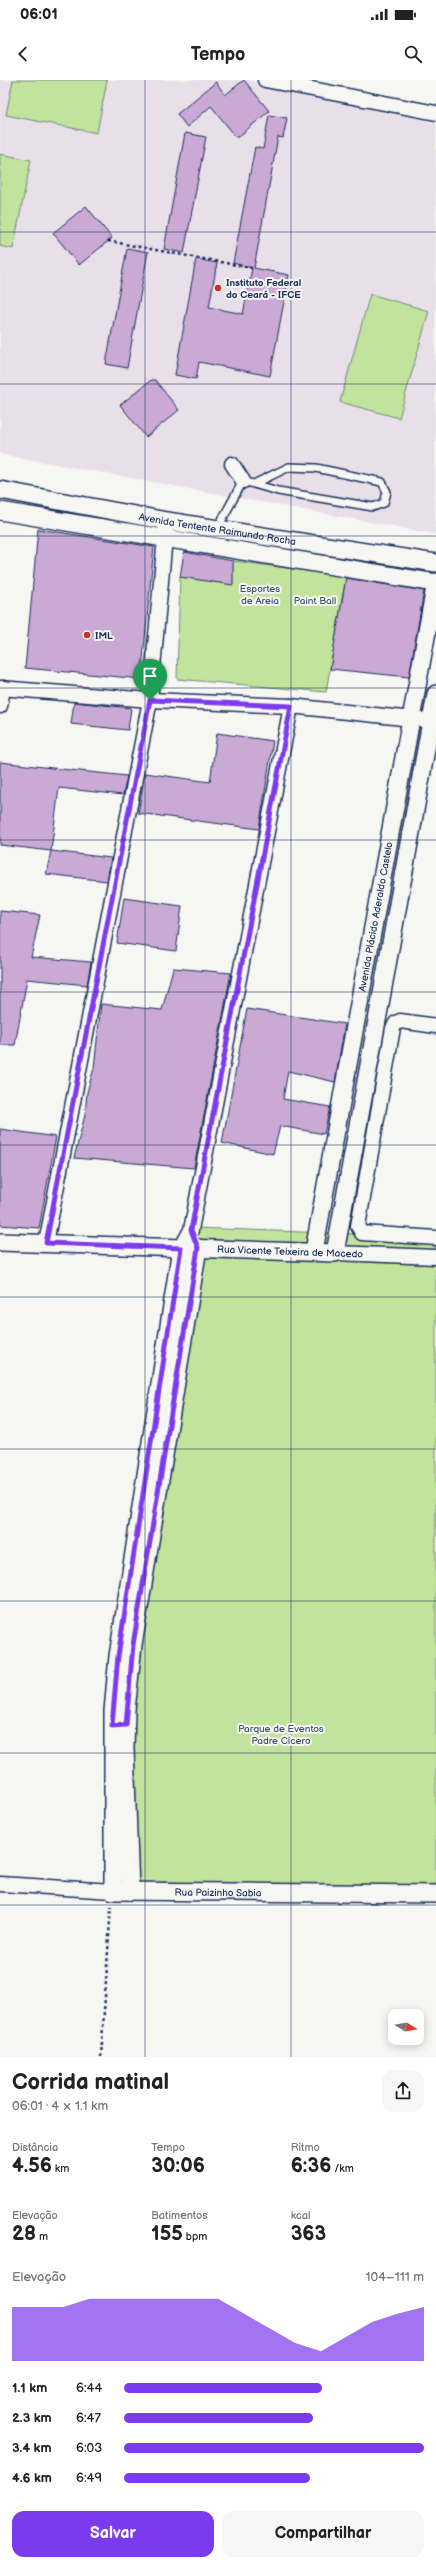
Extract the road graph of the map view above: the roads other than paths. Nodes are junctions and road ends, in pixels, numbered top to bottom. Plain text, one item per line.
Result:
1 (265, 80) edge
2 (436, 113) edge
3 (232, 464) dead end
4 (250, 482) junction
5 (0, 490) edge
6 (0, 511) edge
7 (167, 521) junction
8 (217, 529) junction
9 (165, 540) junction
10 (436, 563) edge
11 (436, 583) edge
12 (2, 688) edge
13 (436, 694) edge
14 (150, 700) junction
15 (0, 706) edge
16 (291, 706) junction
17 (412, 719) junction
18 (431, 721) junction
19 (357, 1018) junction
20 (376, 1022) junction
21 (436, 1026) edge
22 (436, 1238) edge
23 (0, 1242) edge
24 (46, 1243) junction
25 (189, 1248) junction
26 (314, 1251) junction
27 (335, 1253) junction
28 (436, 1257) edge
29 (119, 1725) junction
30 (0, 1884) edge
31 (112, 1891) junction
32 (130, 1891) junction
33 (436, 1894) edge

1 - 2 street
3 - 4 street
4 - 4 lane
4 - 8 lane
5 - 7 street, Avenida Tentente Raimundo Rocha
6 - 9 street, Avenida Tentente Raimundo Rocha
7 - 8 street, Avenida Tentente Raimundo Rocha
7 - 9 street
8 - 10 street, Avenida Tentente Raimundo Rocha
9 - 11 street, Avenida Tentente Raimundo Rocha
9 - 14 street
11 - 17 street, Avenida Plácido Aderaldo Castelo
12 - 14 street
12 - 15 street
13 - 18 street, Avenida Plácido Aderaldo Castelo
14 - 16 street
14 - 24 street
16 - 17 street
16 - 25 street
17 - 18 street
17 - 19 street, Avenida Plácido Aderaldo Castelo
18 - 20 street, Avenida Plácido Aderaldo Castelo
19 - 20 street
19 - 26 street, Avenida Plácido Aderaldo Castelo
20 - 27 street, Avenida Plácido Aderaldo Castelo
21 - 22 street
23 - 24 street, Rua Vicente Teixeira de Macedo
24 - 25 street, Rua Vicente Teixeira de Macedo
25 - 26 street, Rua Vicente Teixeira de Macedo
25 - 29 street
26 - 27 street, Rua Vicente Teixeira de Macedo
27 - 28 street, Rua Vicente Teixeira de Macedo
29 - 31 street
29 - 32 street
30 - 31 street, Rua Paizinho Sabia
31 - 32 street, Rua Paizinho Sabia
32 - 33 street, Rua Paizinho Sabia

